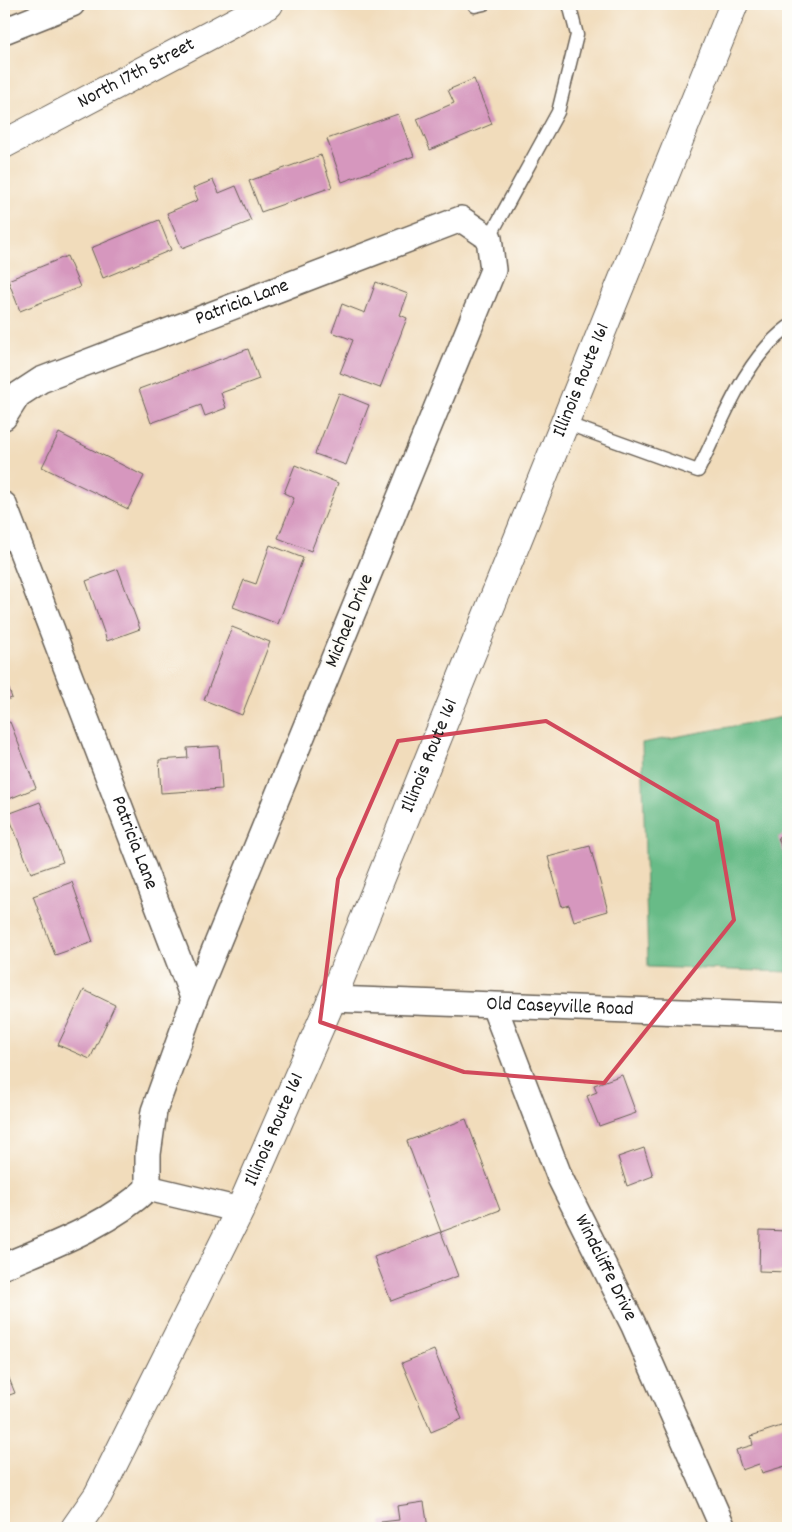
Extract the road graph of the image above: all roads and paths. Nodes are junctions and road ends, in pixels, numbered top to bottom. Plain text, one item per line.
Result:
1 (72, 4) edge
2 (269, 4) edge
3 (568, 4) edge
4 (731, 6) edge
5 (4, 31) edge
6 (4, 144) edge
7 (490, 238) junction
8 (788, 327) edge
9 (4, 417) edge
10 (565, 423) junction
11 (4, 505) edge
12 (332, 999) junction
13 (194, 1000) junction
14 (494, 1006) junction
15 (788, 1016) edge
16 (148, 1188) junction
17 (240, 1210) junction
18 (4, 1266) edge
19 (98, 1495) junction
20 (75, 1528) edge
21 (95, 1528) edge
22 (723, 1528) edge

1 - 5 street
2 - 6 main road, North 17th Street
3 - 7 lane
4 - 10 main road, Illinois Route 161
7 - 9 street, Patricia Lane
7 - 13 street, Michael Drive
8 - 10 lane
10 - 12 main road, Illinois Route 161
11 - 13 street, Patricia Lane
12 - 14 street, Old Caseyville Road
12 - 17 main road, Illinois Route 161
13 - 16 street
14 - 15 street, Old Caseyville Road
14 - 22 street, Windcliffe Drive
16 - 17 street
16 - 18 street
17 - 19 main road, Illinois Route 161
19 - 20 main road, Illinois Route 161
19 - 21 main road, Illinois Route 161

